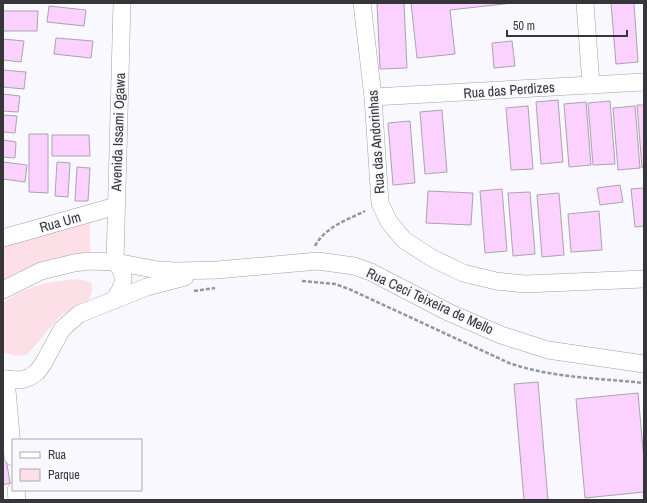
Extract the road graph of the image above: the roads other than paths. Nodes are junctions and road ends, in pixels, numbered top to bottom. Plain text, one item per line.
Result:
1 (122, 3) edge
2 (362, 3) edge
3 (585, 3) edge
4 (644, 82) edge
5 (591, 85) junction
6 (373, 97) junction
7 (116, 206) junction
8 (3, 238) edge
9 (115, 262) junction
10 (223, 270) junction
11 (644, 279) edge
12 (3, 290) edge
13 (114, 300) junction
14 (644, 364) edge
15 (4, 378) edge
16 (12, 448) edge

1 - 7 street, Avenida Issami Ogawa
2 - 6 street, Rua das Andorinhas
3 - 5 street
4 - 5 street, Rua das Perdizes
5 - 6 street, Rua das Perdizes
6 - 11 street, Rua das Andorinhas
7 - 8 street, Rua Um
7 - 9 street, Avenida Issami Ogawa
9 - 10 street
9 - 12 street
9 - 13 street
10 - 13 street
10 - 14 street, Rua Ceci Teixeira de Mello
13 - 15 street
15 - 16 street

